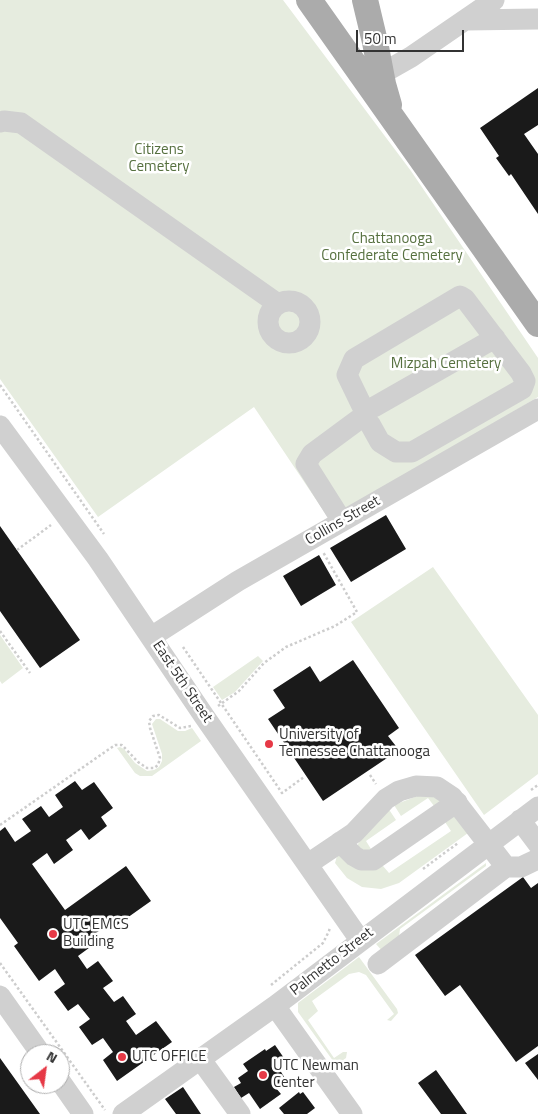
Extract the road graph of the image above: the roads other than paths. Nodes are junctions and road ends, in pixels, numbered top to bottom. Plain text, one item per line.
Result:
1 (309, 0) edge
2 (365, 0) edge
3 (494, 0) edge
4 (538, 19) edge
5 (466, 20) junction
6 (372, 77) junction
7 (0, 122) edge
8 (278, 304) dead end
9 (538, 324) edge
10 (495, 338) junction
11 (538, 409) edge
12 (366, 414) junction
13 (0, 426) edge
14 (342, 521) junction
15 (151, 637) junction
16 (457, 802) junction
17 (538, 807) edge
18 (520, 820) junction
19 (340, 842) junction
20 (488, 844) junction
21 (538, 844) edge
22 (538, 859) edge
23 (308, 864) junction
24 (506, 867) junction
25 (360, 940) junction
26 (378, 964) dead end
27 (0, 996) edge
28 (275, 1006) junction
29 (34, 1044) edge
30 (201, 1060) junction
31 (69, 1094) edge
32 (83, 1114) edge
33 (123, 1114) edge
34 (240, 1114) edge
35 (352, 1114) edge

1 - 6 main road
2 - 6 main road
3 - 5 street
4 - 5 street
5 - 6 street
6 - 9 main road
7 - 8 street
10 - 12 street
10 - 12 street
10 - 12 street
11 - 14 street, Collins Street
12 - 14 street
13 - 15 street, East 5th Street
14 - 15 street, Collins Street
15 - 23 street, East 5th Street
16 - 19 street
16 - 19 street
16 - 20 street
17 - 18 street, Palmetto Street
18 - 20 street, Palmetto Street
18 - 21 street
19 - 23 street
20 - 24 street
20 - 25 street, Palmetto Street
22 - 24 street
23 - 25 street, East 5th Street
24 - 26 street
25 - 28 street, Palmetto Street
27 - 29 street
28 - 30 street, Palmetto Street
28 - 35 street
30 - 33 street, Palmetto Street
30 - 34 street
31 - 32 street

